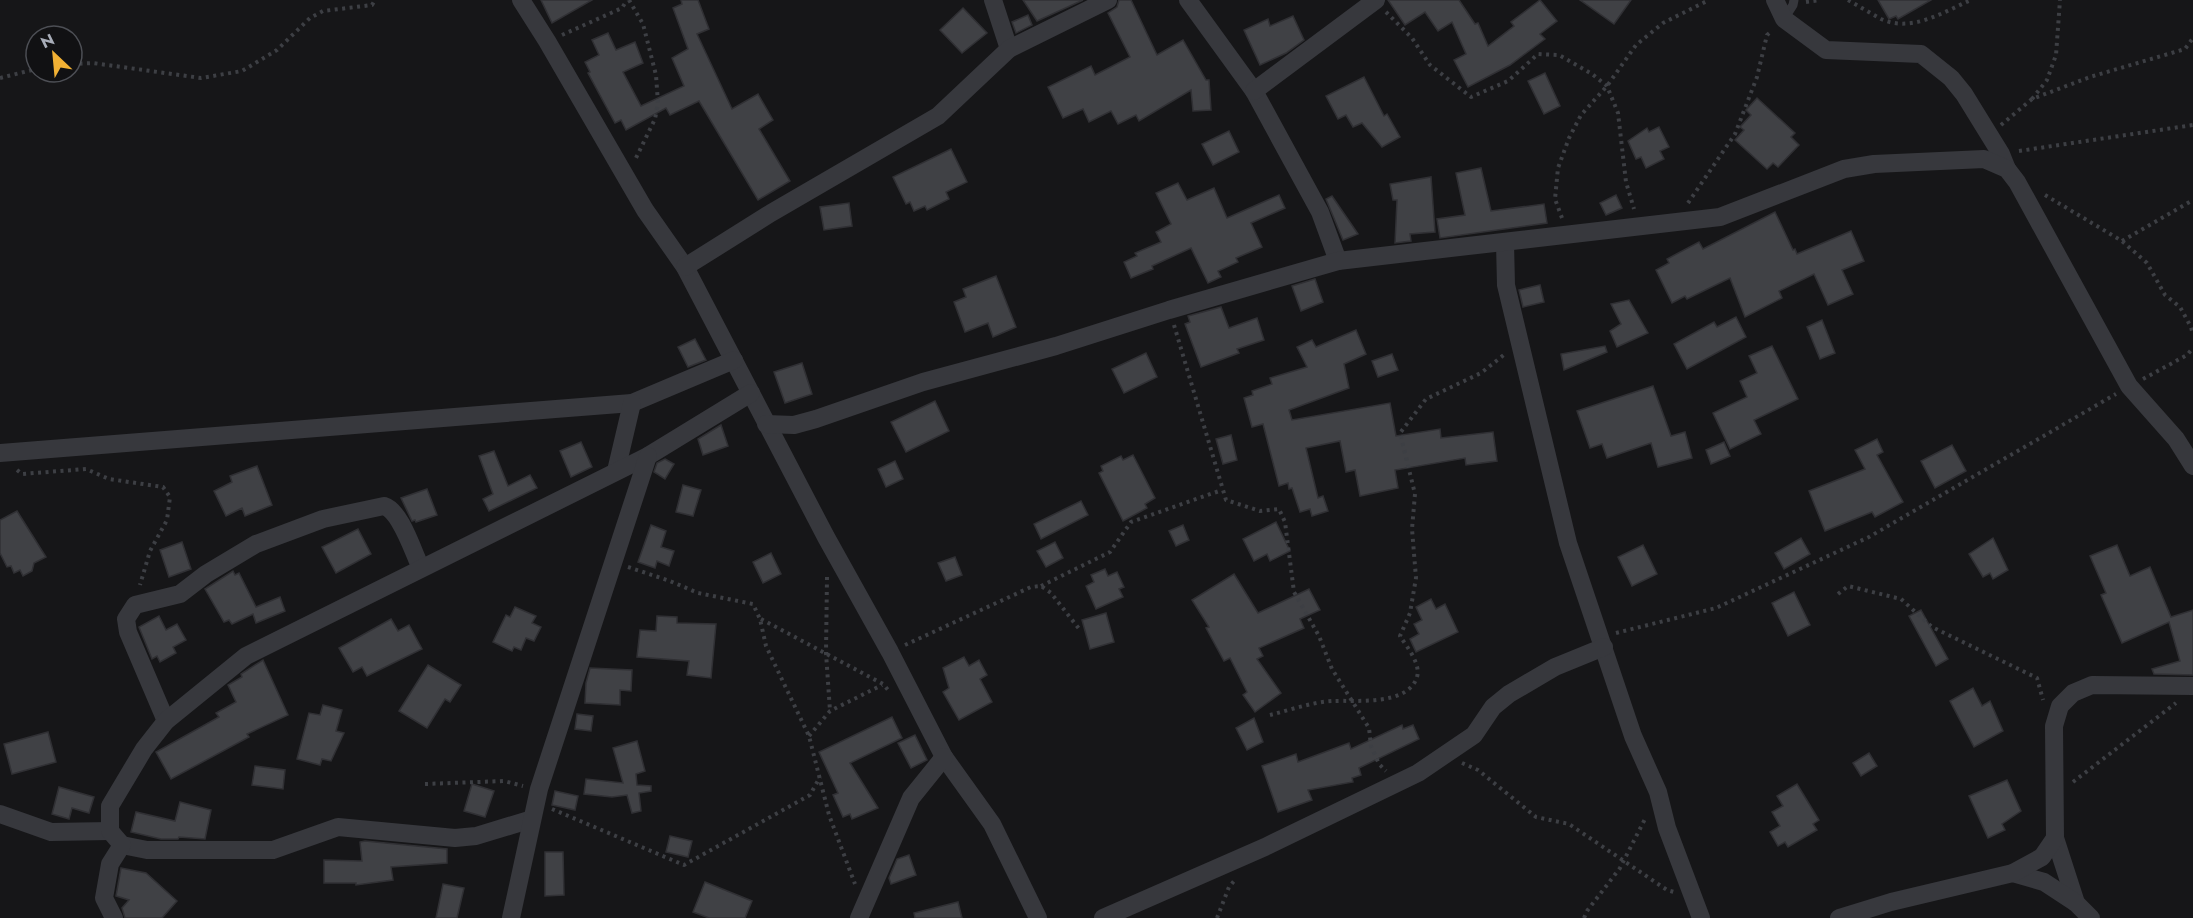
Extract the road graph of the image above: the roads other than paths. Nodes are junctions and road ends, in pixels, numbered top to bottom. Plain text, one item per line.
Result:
1 (521, 0) edge
2 (993, 0) edge
3 (1108, 0) edge
4 (1188, 0) edge
5 (1376, 0) edge
6 (1775, 0) edge
7 (1794, 0) edge
8 (1784, 19) junction
9 (1009, 49) junction
10 (1254, 91) junction
11 (2009, 169) junction
12 (1505, 243) junction
13 (1338, 261) junction
14 (686, 267) junction
15 (734, 360) junction
16 (751, 393) junction
17 (632, 403) junction
18 (766, 424) junction
19 (3, 452) edge
20 (648, 456) junction
21 (2193, 466) edge
22 (615, 471) junction
23 (421, 568) junction
24 (1603, 642) junction
25 (2189, 692) edge
26 (166, 721) junction
27 (944, 757) junction
28 (535, 803) junction
29 (0, 814) edge
30 (116, 838) junction
31 (2055, 838) junction
32 (2013, 873) junction
33 (2076, 903) junction
34 (862, 913) edge
35 (114, 918) edge
36 (511, 918) edge
37 (1038, 918) edge
38 (1103, 918) edge
39 (1701, 918) edge
40 (1839, 918) edge
41 (2091, 918) edge

1 - 14 street
2 - 9 street
3 - 9 street
4 - 10 street
5 - 10 street
6 - 8 street
7 - 8 lane
8 - 11 street
9 - 14 street
10 - 13 street
11 - 12 street
11 - 21 street
12 - 13 street
12 - 24 street
13 - 18 street
14 - 15 street
15 - 16 street
15 - 17 street
16 - 18 street
16 - 20 street
17 - 19 street
17 - 22 street
18 - 27 street
20 - 22 street
20 - 28 street
22 - 23 street
23 - 26 street
23 - 26 street
24 - 38 street
24 - 39 street
25 - 31 street
26 - 30 street
27 - 34 street
27 - 37 street
28 - 30 street
28 - 36 street
29 - 30 street
30 - 35 street
31 - 32 street
31 - 33 street
32 - 33 street
32 - 40 street
33 - 41 street

